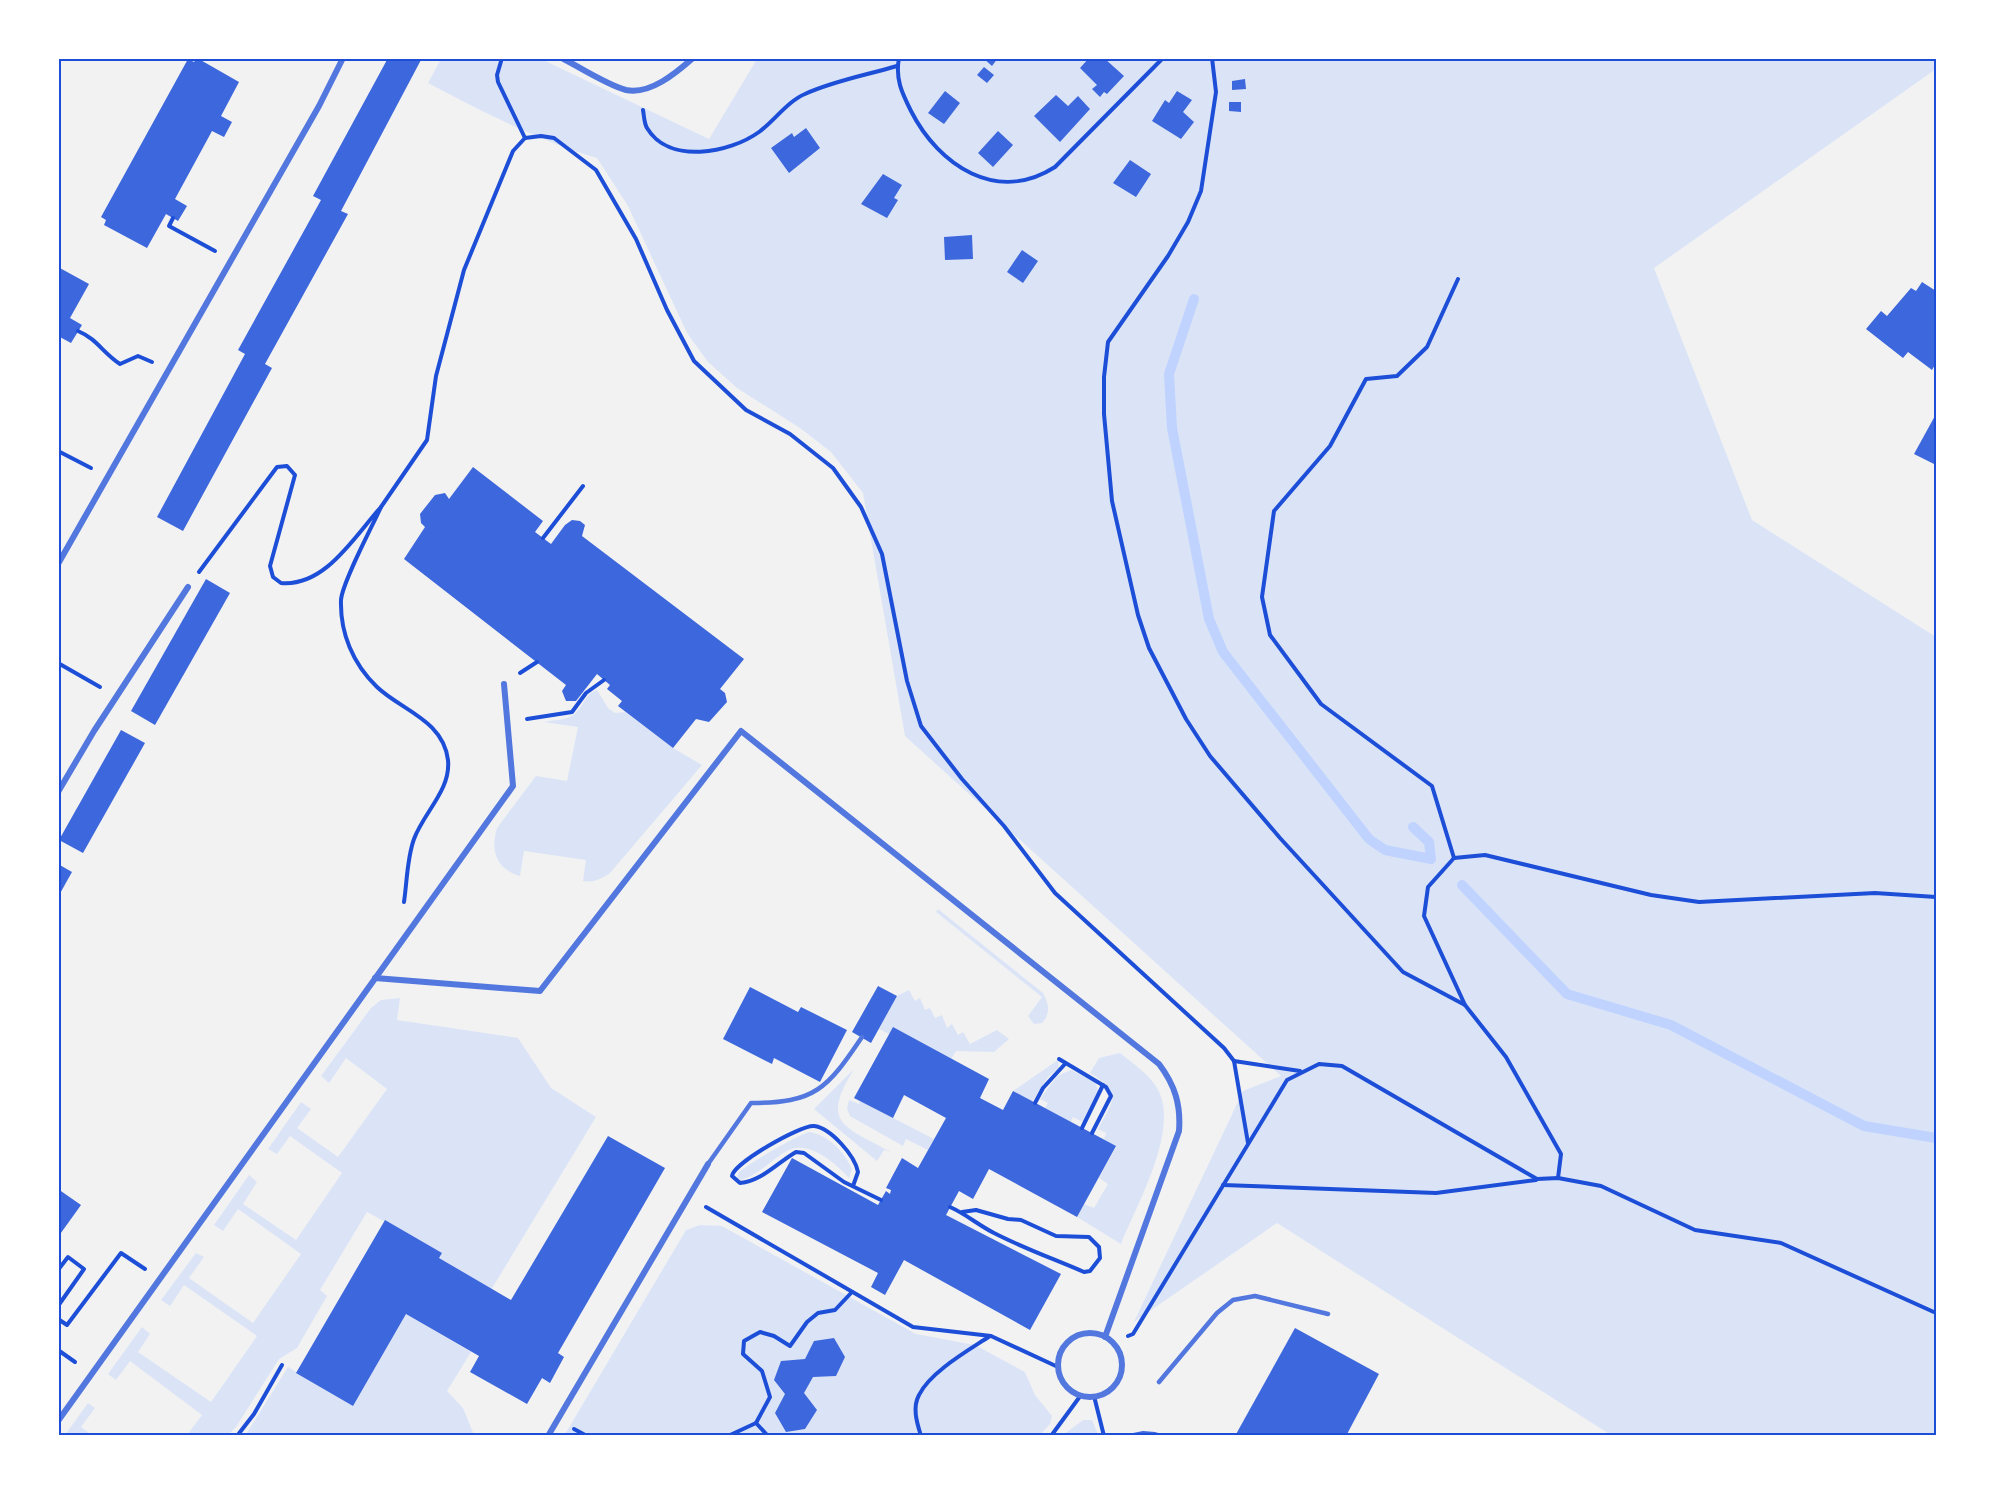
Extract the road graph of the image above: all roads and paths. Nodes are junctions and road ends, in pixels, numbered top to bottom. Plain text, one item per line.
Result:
1 (343, 58) edge
2 (502, 58) edge
3 (562, 58) edge
4 (693, 58) edge
5 (899, 58) edge
6 (1162, 58) edge
7 (1212, 58) edge
8 (897, 66) junction
9 (639, 88) junction
10 (525, 138) junction
11 (173, 218) dead end
12 (211, 249) dead end
13 (1458, 279) dead end
14 (78, 331) dead end
15 (169, 369) junction
16 (58, 451) edge
17 (69, 456) dead end
18 (583, 486) dead end
19 (381, 507) junction
20 (543, 538) dead end
21 (58, 564) edge
22 (188, 587) joint
23 (58, 663) edge
24 (604, 680) dead end
25 (504, 684) dead end
26 (116, 698) junction
27 (507, 720) junction
28 (58, 792) edge
29 (1454, 858) junction
30 (1936, 897) edge
31 (396, 949) junction
32 (375, 978) junction
33 (1465, 1005) junction
34 (862, 1037) dead end
35 (1059, 1059) dead end
36 (1234, 1061) junction
37 (1065, 1064) junction
38 (1300, 1071) junction
39 (1103, 1085) junction
40 (1035, 1103) dead end
41 (1082, 1128) dead end
42 (1092, 1133) dead end
43 (1248, 1143) junction
44 (708, 1164) joint
45 (1558, 1178) junction
46 (1538, 1179) junction
47 (1222, 1185) junction
48 (853, 1186) junction
49 (689, 1197) junction
50 (881, 1200) dead end
51 (950, 1207) dead end
52 (962, 1212) junction
53 (58, 1270) edge
54 (160, 1279) junction
55 (852, 1292) junction
56 (58, 1306) edge
57 (1936, 1313) edge
58 (1328, 1314) dead end
59 (58, 1319) edge
60 (991, 1335) junction
61 (1105, 1337) junction
62 (1115, 1345) junction
63 (282, 1365) dead end
64 (1058, 1367) junction
65 (1159, 1382) dead end
66 (1081, 1395) junction
67 (1094, 1396) junction
68 (58, 1422) edge
69 (756, 1423) junction
70 (237, 1436) edge
71 (548, 1436) edge
72 (728, 1436) edge
73 (768, 1436) edge
74 (921, 1436) edge
75 (1051, 1436) edge
76 (1104, 1436) edge

1 - 15 street
2 - 10 path
3 - 9 street
4 - 9 street
5 - 8 path
6 - 8 path
7 - 33 path
8 - 9 path
10 - 19 path
10 - 36 path
11 - 12 path
13 - 29 path
14 - 15 path
15 - 21 street
16 - 17 path
18 - 20 path
19 - 22 path
19 - 31 path
22 - 26 street
23 - 26 path
24 - 27 path
25 - 27 street
26 - 28 street
27 - 31 street
29 - 30 path
29 - 33 path
31 - 32 street
32 - 54 street
32 - 61 street
33 - 45 path
34 - 44 lane
35 - 37 path
36 - 38 path
36 - 43 path
37 - 39 path
37 - 40 path
38 - 43 path
38 - 46 path
39 - 41 path
39 - 42 path
43 - 47 path
44 - 49 street
45 - 46 path
45 - 57 path
46 - 47 path
47 - 62 path
48 - 48 path
48 - 50 path
49 - 55 path
49 - 71 street
51 - 52 path
52 - 52 path
53 - 56 path
54 - 59 path
54 - 68 street
55 - 60 path
55 - 69 path
58 - 65 lane
60 - 64 path
60 - 74 path
61 - 62 street
61 - 64 street
62 - 67 street
63 - 70 path
64 - 66 street
66 - 67 street
66 - 75 path
67 - 76 path
69 - 72 path
69 - 73 path

